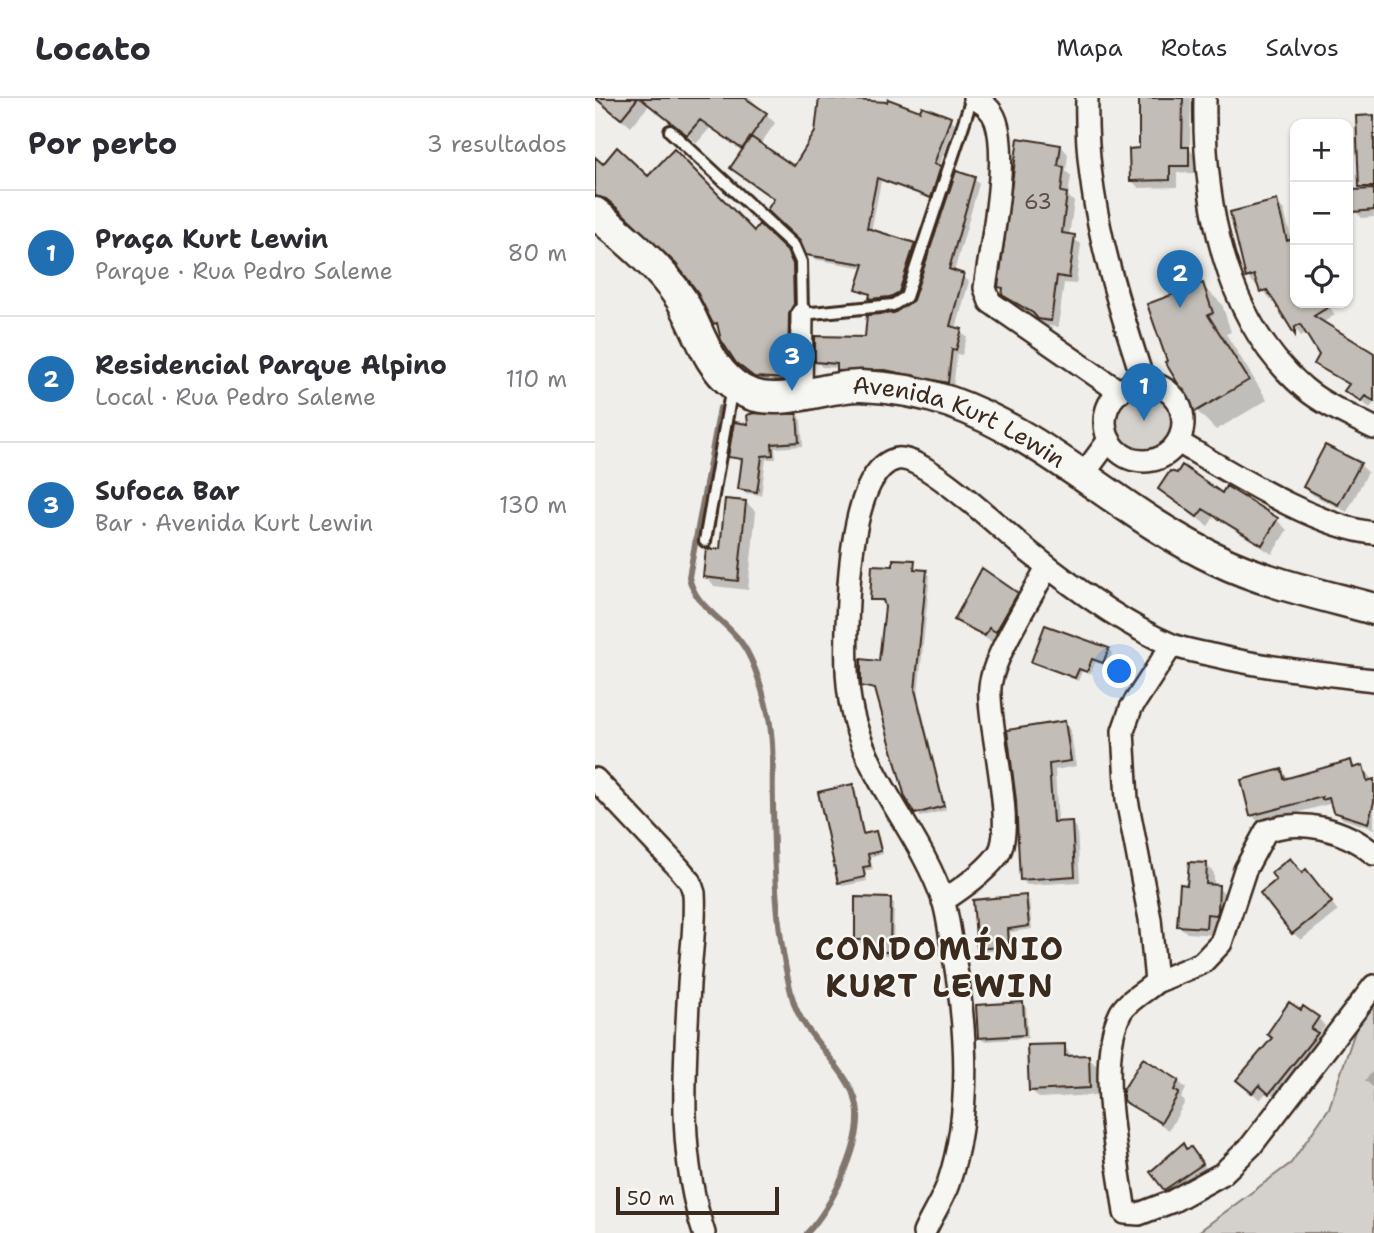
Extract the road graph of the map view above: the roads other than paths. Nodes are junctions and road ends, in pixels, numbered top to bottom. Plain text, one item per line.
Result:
1 (973, 98) edge
2 (1087, 98) edge
3 (1205, 98) edge
4 (670, 131) dead end
5 (595, 214) edge
6 (802, 314) junction
7 (1144, 383) junction
8 (733, 385) junction
9 (1119, 392) junction
10 (801, 395) junction
11 (1374, 428) edge
12 (1109, 440) junction
13 (1178, 442) junction
14 (1083, 475) junction
15 (1374, 534) edge
16 (705, 541) dead end
17 (1047, 567) junction
18 (1374, 609) edge
19 (1173, 645) junction
20 (1374, 680) edge
21 (595, 779) edge
22 (1374, 854) edge
23 (943, 901) junction
24 (1156, 982) junction
25 (1374, 986) edge
26 (704, 1233) edge
27 (923, 1233) edge

1 - 6 lane
1 - 9 street
2 - 7 street
3 - 11 street
4 - 6 lane
5 - 8 main road, Avenida Kurt Lewin
6 - 10 street
7 - 9 street
7 - 13 street
8 - 10 main road, Avenida Kurt Lewin
8 - 16 lane
9 - 12 street
10 - 14 main road, Avenida Kurt Lewin
12 - 13 street
12 - 14 street
13 - 15 street
14 - 18 main road, Avenida Kurt Lewin
17 - 19 street
17 - 23 street
17 - 23 street
19 - 20 street
19 - 24 street
21 - 26 street
22 - 24 street
23 - 27 street
24 - 25 street

